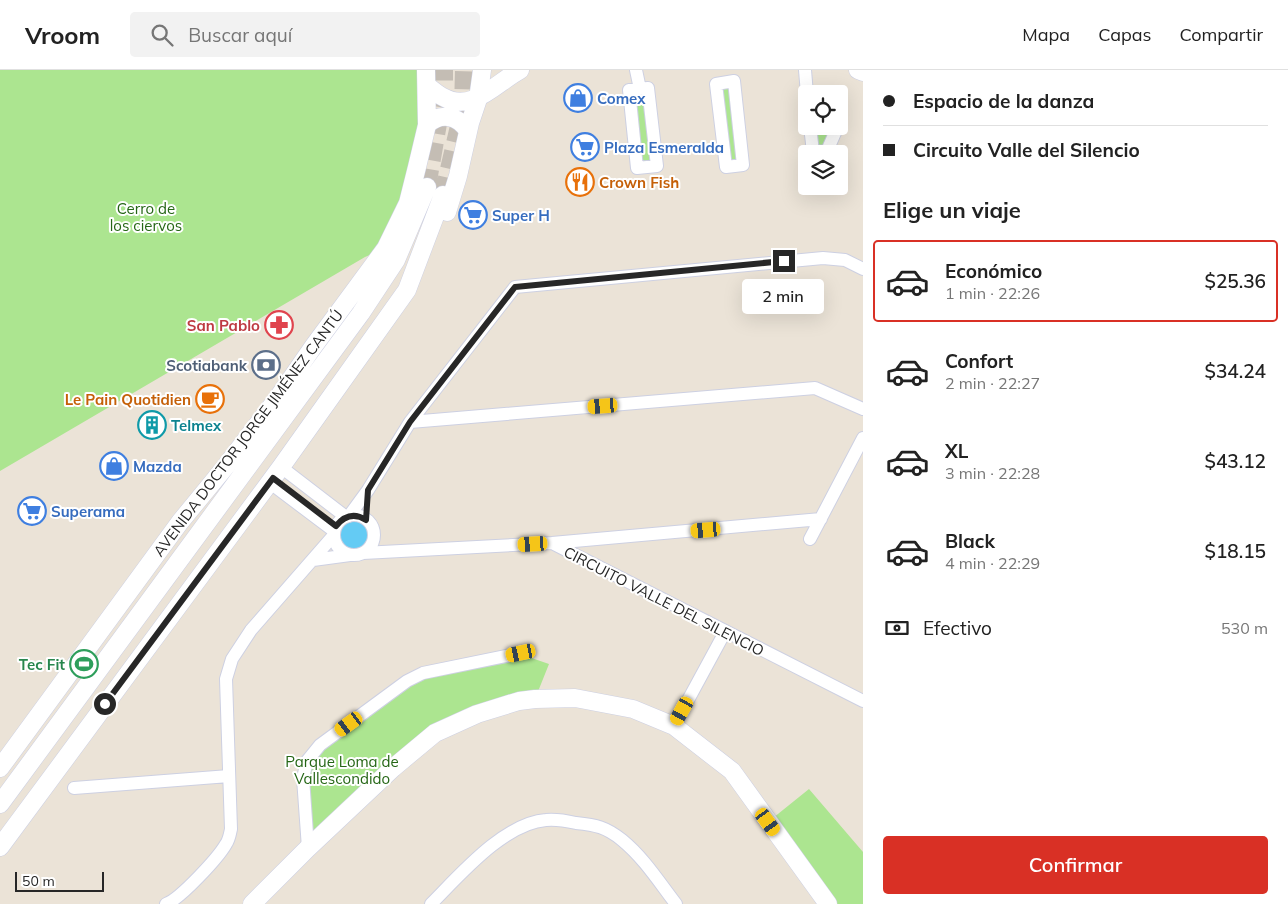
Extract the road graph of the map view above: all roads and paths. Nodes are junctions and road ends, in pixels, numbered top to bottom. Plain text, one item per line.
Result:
1 (482, 70) edge
2 (520, 70) edge
3 (636, 70) edge
4 (723, 70) edge
5 (805, 70) edge
6 (858, 70) edge
7 (863, 72) edge
8 (426, 78) edge
9 (725, 83) junction
10 (806, 85) edge
11 (640, 89) junction
12 (478, 99) junction
13 (426, 125) junction
14 (468, 130) junction
15 (811, 135) edge
16 (834, 135) edge
17 (427, 187) tunnel mouth
18 (443, 194) tunnel mouth
19 (863, 270) edge
20 (363, 279) junction
21 (407, 290) junction
22 (344, 336) junction
23 (863, 409) edge
24 (410, 422) junction
25 (863, 438) edge
26 (275, 475) junction
27 (368, 490) junction
28 (821, 519) junction
29 (366, 520) junction
30 (340, 524) junction
31 (374, 535) junction
32 (810, 539) dead end
33 (552, 544) junction
34 (395, 552) junction
35 (356, 554) junction
36 (313, 560) junction
37 (725, 632) junction
38 (521, 653) dead end
39 (863, 701) edge
40 (674, 726) junction
41 (0, 768) edge
42 (229, 776) junction
43 (74, 788) dead end
44 (0, 804) edge
45 (0, 847) edge
46 (308, 848) junction
47 (166, 904) edge
48 (252, 904) edge
49 (431, 904) edge
50 (676, 904) edge
51 (828, 904) edge

1 - 12 street
2 - 12 street
3 - 11 street
4 - 9 street
5 - 10 street
6 - 7 street
8 - 12 street
8 - 13 street, AVENIDA DOCTOR JORGE JIMÉNEZ CANTÚ
9 - 9 street
11 - 11 street
12 - 14 street
13 - 14 street
13 - 20 street, AVENIDA DOCTOR JORGE JIMÉNEZ CANTÚ
14 - 21 street
15 - 16 street
17 - 22 street, AVENIDA DOCTOR JORGE JIMÉNEZ CANTÚ
18 - 21 street
19 - 24 street
20 - 22 street
20 - 41 street, AVENIDA DOCTOR JORGE JIMÉNEZ CANTÚ
21 - 26 street
22 - 44 street, AVENIDA DOCTOR JORGE JIMÉNEZ CANTÚ
23 - 24 street
24 - 27 street
25 - 28 street
26 - 30 street
26 - 30 street
26 - 45 street
27 - 29 street
27 - 30 street
28 - 32 street
28 - 33 street
29 - 30 street
29 - 31 street
30 - 35 street
30 - 36 street
31 - 34 street
31 - 35 street
33 - 34 street, CIRCUITO VALLE DEL SILENCIO
33 - 37 street, CIRCUITO VALLE DEL SILENCIO
34 - 35 street, CIRCUITO VALLE DEL SILENCIO
35 - 36 street, CIRCUITO VALLE DEL SILENCIO
36 - 42 street
37 - 39 street, CIRCUITO VALLE DEL SILENCIO
37 - 40 street
38 - 46 street
40 - 46 street
40 - 51 street
42 - 43 street
42 - 47 street
46 - 48 street
49 - 50 street

